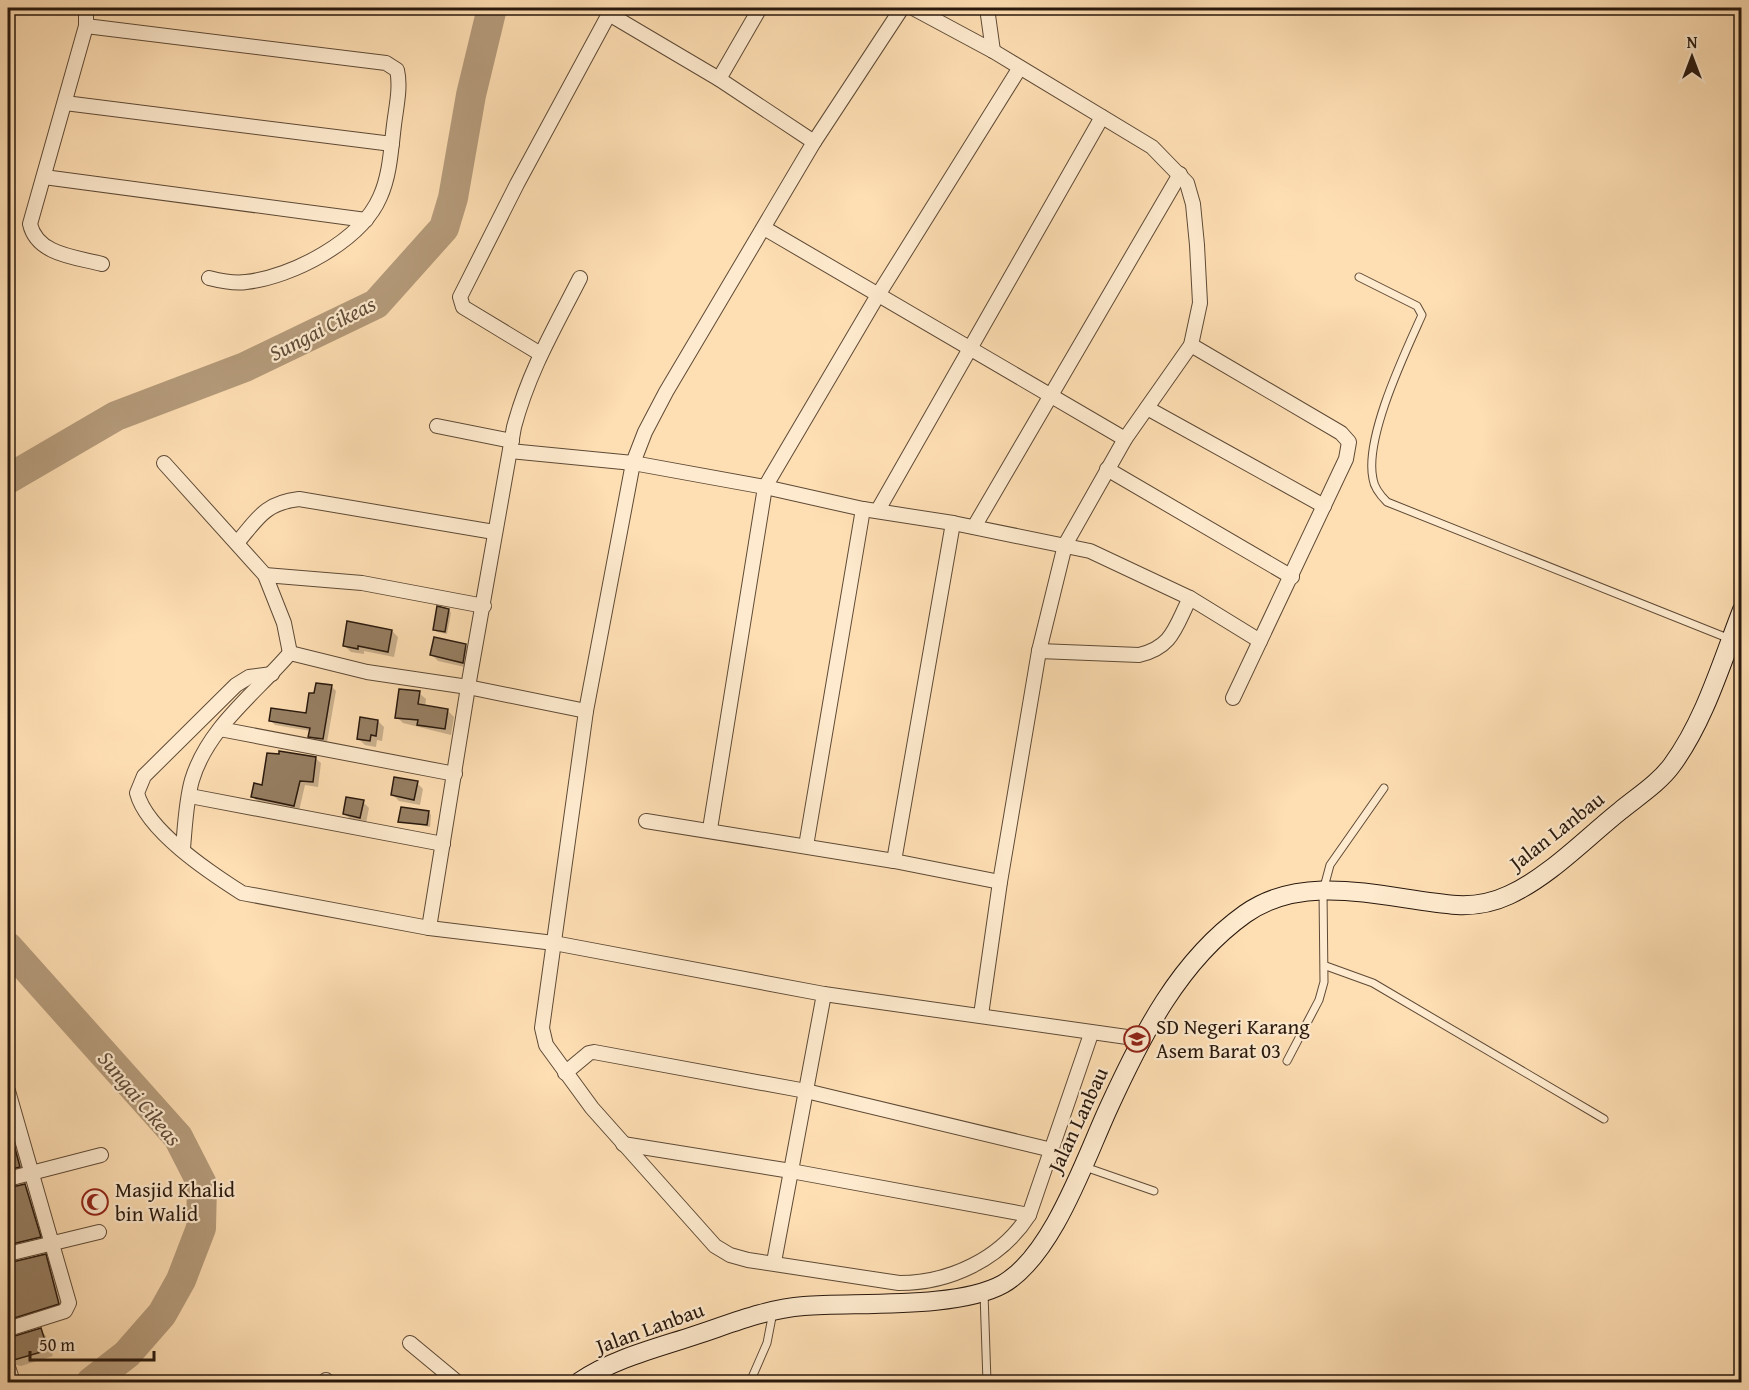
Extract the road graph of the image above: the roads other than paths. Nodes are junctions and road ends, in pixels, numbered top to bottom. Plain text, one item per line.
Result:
1 (86, 8) edge
2 (760, 8) edge
3 (902, 8) edge
4 (913, 8) edge
5 (987, 8) edge
6 (86, 26) junction
7 (993, 51) junction
8 (1019, 69) junction
9 (719, 79) junction
10 (65, 103) junction
11 (1102, 117) junction
12 (814, 142) junction
13 (392, 144) junction
14 (1180, 174) junction
15 (44, 177) junction
16 (366, 220) junction
17 (764, 228) junction
18 (102, 264) dead end
19 (1359, 277) dead end
20 (209, 278) dead end
21 (580, 278) dead end
22 (878, 295) junction
23 (1191, 345) junction
24 (972, 348) junction
25 (539, 353) junction
26 (1049, 394) junction
27 (1147, 408) junction
28 (437, 426) dead end
29 (1125, 439) junction
30 (511, 446) junction
31 (164, 463) dead end
32 (633, 463) junction
33 (1107, 469) junction
34 (765, 487) junction
35 (1324, 506) junction
36 (863, 509) junction
37 (878, 510) junction
38 (953, 523) junction
39 (974, 527) junction
40 (494, 532) junction
41 (237, 543) junction
42 (1065, 545) junction
43 (265, 575) junction
44 (1292, 577) junction
45 (1190, 598) junction
46 (484, 606) junction
47 (1742, 610) edge
48 (1730, 639) junction
49 (1260, 641) junction
50 (1038, 651) junction
51 (290, 653) junction
52 (272, 674) junction
53 (468, 687) junction
54 (1233, 698) dead end
55 (586, 711) junction
56 (220, 729) junction
57 (455, 774) junction
58 (1384, 788) dead end
59 (190, 796) junction
60 (646, 821) dead end
61 (710, 829) junction
62 (443, 844) junction
63 (806, 846) junction
64 (183, 848) junction
65 (894, 861) junction
66 (1000, 882) junction
67 (1323, 891) junction
68 (429, 928) junction
69 (554, 943) junction
70 (1326, 966) junction
71 (824, 994) junction
72 (981, 1015) junction
73 (1091, 1034) junction
74 (1141, 1039) junction
75 (1287, 1061) dead end
76 (565, 1072) junction
77 (8, 1091) edge
78 (806, 1091) junction
79 (1604, 1119) dead end
80 (623, 1144) junction
81 (1052, 1150) junction
82 (101, 1155) dead end
83 (1083, 1166) junction
84 (791, 1171) junction
85 (32, 1173) junction
86 (8, 1179) edge
87 (1154, 1191) dead end
88 (1029, 1215) junction
89 (99, 1232) dead end
90 (53, 1242) junction
91 (8, 1254) edge
92 (774, 1262) junction
93 (984, 1293) junction
94 (773, 1310) junction
95 (8, 1329) edge
96 (410, 1343) dead end
97 (8, 1367) edge
98 (13, 1383) edge
99 (457, 1383) edge
100 (579, 1383) edge
101 (750, 1383) edge
102 (987, 1383) edge

1 - 6 street
2 - 9 street
3 - 12 street
4 - 7 street
5 - 7 street
6 - 10 street
6 - 13 street
7 - 8 street
8 - 11 street
8 - 22 street
9 - 12 street
9 - 25 street
10 - 13 street
10 - 15 street
11 - 14 street
11 - 24 street
12 - 17 street
13 - 16 street
14 - 23 street
14 - 26 street
15 - 16 street
15 - 18 street
16 - 20 street
17 - 22 street
17 - 32 street
19 - 48 lane
21 - 25 street
22 - 24 street
22 - 34 street
23 - 27 street
23 - 35 street
24 - 26 street
24 - 37 street
25 - 30 street
26 - 29 street
26 - 39 street
27 - 29 street
27 - 35 street
28 - 30 street
29 - 33 street
30 - 32 street
30 - 40 street
31 - 41 street
32 - 34 street
32 - 55 street
33 - 42 street
33 - 44 street
34 - 36 street
34 - 61 street
35 - 44 street
36 - 37 street
36 - 63 street
37 - 38 street
38 - 39 street
38 - 65 street
39 - 42 street
40 - 41 street
40 - 46 street
41 - 43 street
42 - 45 street
42 - 50 street
43 - 46 street
43 - 51 street
44 - 49 street
45 - 49 street
45 - 50 street
46 - 53 street
47 - 48 street, Jalan Lanbau
48 - 67 street, Jalan Lanbau
49 - 54 street
50 - 66 street
51 - 52 street
51 - 53 street
52 - 56 street
52 - 64 street
53 - 55 street
53 - 57 street
55 - 69 street
56 - 57 street
56 - 59 street
57 - 62 street
58 - 67 lane
59 - 62 street
59 - 64 street
60 - 61 street
61 - 63 street
62 - 68 street
63 - 65 street
64 - 68 street
65 - 66 street
66 - 72 street
67 - 70 lane
67 - 74 street, Jalan Lanbau
68 - 69 street
69 - 71 street
69 - 76 street
70 - 75 lane
70 - 79 lane
71 - 72 street
71 - 78 street
72 - 73 street
73 - 74 street
73 - 81 street
74 - 83 street, Jalan Lanbau
76 - 78 street
76 - 80 street
77 - 85 street
78 - 81 street
78 - 84 street
80 - 84 street
80 - 92 street
81 - 88 street
82 - 85 street
83 - 87 lane
83 - 93 street, Jalan Lanbau
84 - 88 street
84 - 92 street
85 - 86 street
85 - 90 street
88 - 92 street
89 - 90 street
90 - 91 street
90 - 95 street
93 - 94 street, Jalan Lanbau
93 - 102 lane
94 - 100 street, Jalan Lanbau
94 - 101 lane
96 - 99 street
97 - 98 street

